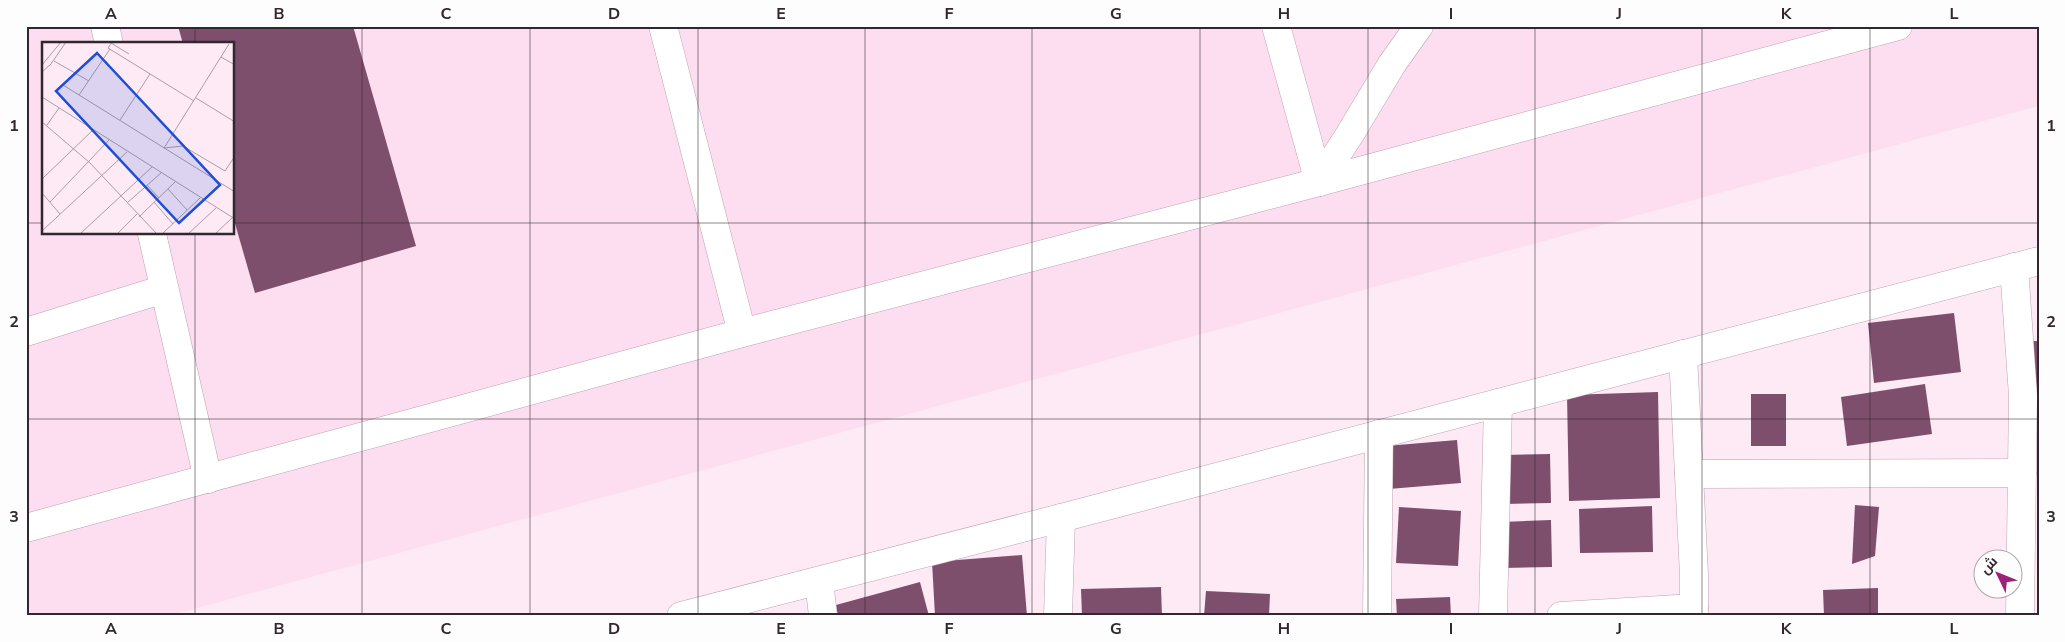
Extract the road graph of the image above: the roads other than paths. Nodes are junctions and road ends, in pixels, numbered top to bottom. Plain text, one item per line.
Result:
1 (105, 26) edge
2 (663, 26) edge
3 (1276, 26) edge
4 (1419, 26) edge
5 (1898, 26) edge
6 (109, 42) edge
7 (1319, 182) junction
8 (152, 235) edge
9 (2026, 264) edge
10 (164, 289) junction
11 (26, 332) edge
12 (742, 333) junction
13 (1683, 354) junction
14 (1498, 403) junction
15 (1379, 434) junction
16 (2022, 473) junction
17 (1689, 474) junction
18 (208, 479) junction
19 (1061, 518) junction
20 (26, 528) edge
21 (818, 581) junction
22 (1694, 612) edge
23 (681, 616) edge
24 (823, 616) edge
25 (1058, 616) edge
26 (1377, 616) edge
27 (1493, 616) edge
28 (1562, 616) edge
29 (2020, 616) edge

1 - 6 street
2 - 12 street
3 - 7 street
4 - 7 street
5 - 7 street
7 - 12 street
8 - 10 street
9 - 13 street
9 - 16 street
10 - 11 street
10 - 18 street
12 - 18 street
13 - 14 street
13 - 17 street
14 - 15 street
14 - 27 street
15 - 19 street
15 - 26 street
16 - 17 street
16 - 29 street
17 - 22 street
18 - 20 street
19 - 21 street
19 - 25 street
21 - 23 street
21 - 24 street
22 - 28 street

